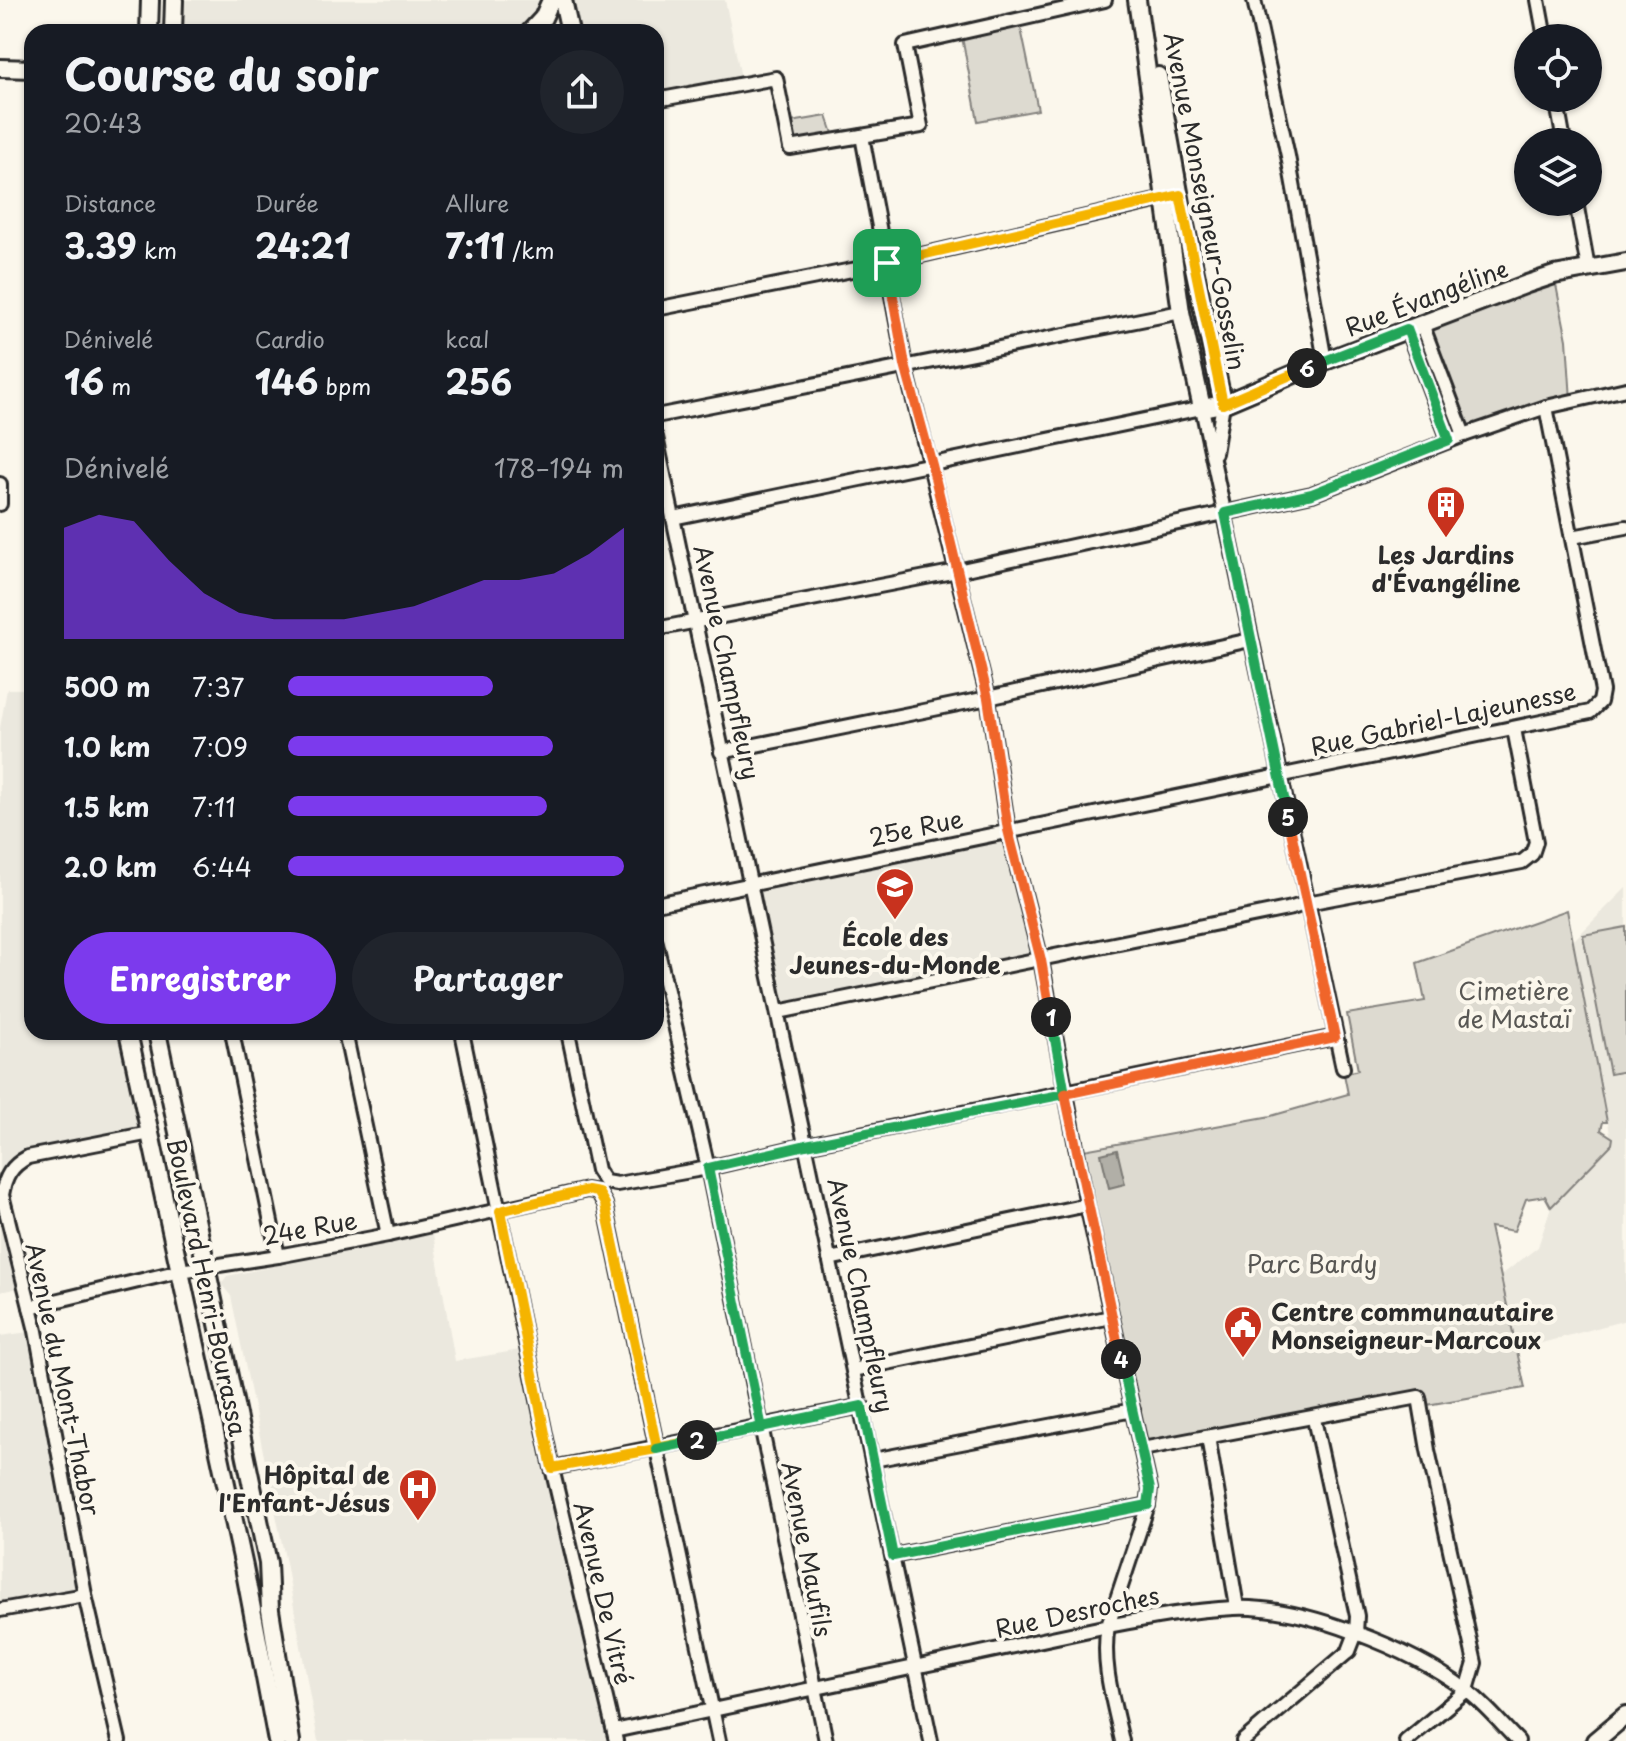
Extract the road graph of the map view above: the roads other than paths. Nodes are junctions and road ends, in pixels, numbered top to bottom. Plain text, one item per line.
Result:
1 (150, 0) edge
2 (174, 0) edge
3 (551, 0) edge
4 (563, 0) edge
5 (1105, 0) edge
6 (1137, 0) edge
7 (1254, 0) edge
8 (1538, 0) edge
9 (149, 24) edge
10 (173, 24) edge
11 (537, 24) edge
12 (568, 24) edge
13 (1542, 24) edge
14 (0, 68) edge
15 (24, 69) edge
16 (664, 99) edge
17 (862, 136) junction
18 (1173, 196) junction
19 (1579, 216) edge
20 (1626, 262) edge
21 (887, 263) junction
22 (1588, 268) junction
23 (664, 307) edge
24 (1181, 312) junction
25 (1414, 326) junction
26 (1325, 361) junction
27 (905, 365) junction
28 (1626, 389) edge
29 (1223, 404) junction
30 (1546, 407) junction
31 (1202, 408) junction
32 (664, 414) edge
33 (1464, 435) junction
34 (1449, 440) junction
35 (1213, 460) junction
36 (932, 465) junction
37 (664, 475) edge
38 (0, 484) edge
39 (0, 504) edge
40 (1225, 513) junction
41 (673, 518) junction
42 (1626, 527) edge
43 (1572, 537) junction
44 (957, 571) junction
45 (695, 622) junction
46 (664, 628) edge
47 (1250, 640) junction
48 (988, 698) junction
49 (1514, 729) junction
50 (721, 752) junction
51 (1280, 775) junction
52 (1008, 830) junction
53 (752, 883) junction
54 (664, 902) edge
55 (1307, 903) junction
56 (1041, 960) junction
57 (664, 978) edge
58 (778, 1012) junction
59 (1335, 1037) junction
60 (130, 1040) edge
61 (159, 1040) edge
62 (234, 1040) edge
63 (347, 1040) edge
64 (464, 1040) edge
65 (570, 1040) edge
66 (1343, 1068) dead end
67 (1065, 1094) junction
68 (150, 1133) junction
69 (806, 1145) junction
70 (708, 1168) junction
71 (602, 1187) junction
72 (1087, 1205) junction
73 (500, 1211) junction
74 (388, 1235) junction
75 (278, 1256) junction
76 (829, 1259) junction
77 (207, 1267) junction
78 (180, 1271) junction
79 (30, 1307) junction
80 (1111, 1317) junction
81 (853, 1370) junction
82 (862, 1406) junction
83 (1133, 1410) junction
84 (1314, 1419) junction
85 (762, 1428) junction
86 (1208, 1437) junction
87 (657, 1448) junction
88 (1142, 1449) junction
89 (873, 1460) junction
90 (552, 1468) junction
91 (1148, 1505) junction
92 (893, 1556) junction
93 (85, 1595) junction
94 (1237, 1607) junction
95 (0, 1610) edge
96 (1108, 1626) junction
97 (1356, 1633) junction
98 (915, 1668) junction
99 (814, 1687) junction
100 (1467, 1690) junction
101 (713, 1709) junction
102 (1626, 1715) edge
103 (615, 1736) edge
104 (119, 1741) edge
105 (277, 1741) edge
106 (291, 1741) edge
107 (719, 1741) edge
108 (826, 1741) edge
109 (931, 1741) edge
110 (1122, 1741) edge
111 (1243, 1741) edge
112 (1406, 1741) edge
113 (1518, 1741) edge
114 (1595, 1741) edge

1 - 9 main road
2 - 10 main road
3 - 11 main road
4 - 12 main road
5 - 17 street
6 - 18 main road, Avenue Monseigneur-Gosselin
7 - 26 street
8 - 13 street
14 - 15 main road
16 - 17 street
17 - 21 street
18 - 21 street
18 - 24 main road, Avenue Monseigneur-Gosselin
18 - 29 main road, Avenue Monseigneur-Gosselin
19 - 22 street
20 - 22 main road, Rue Évangéline
21 - 23 street
21 - 27 street
22 - 25 main road, Rue Évangéline
24 - 27 street
24 - 31 main road, Avenue Monseigneur-Gosselin
25 - 26 main road, Rue Évangéline
25 - 33 street
25 - 34 street
26 - 29 main road, Rue Évangéline
27 - 32 street
27 - 36 street
28 - 30 street
29 - 31 main road, Rue Évangéline
29 - 35 street, Avenue Monseigneur-Gosselin
30 - 33 street
30 - 43 street, Rue Gabriel-Lajeunesse
31 - 35 street, Avenue Monseigneur-Gosselin
31 - 36 street
33 - 34 street
34 - 40 street
35 - 40 street, Avenue Monseigneur-Gosselin
36 - 41 street
36 - 44 street
37 - 41 street, Avenue Champfleury
38 - 39 street
40 - 44 street
40 - 47 street, Avenue Monseigneur-Gosselin
41 - 45 street, Avenue Champfleury
42 - 43 street
43 - 49 street, Rue Gabriel-Lajeunesse
44 - 45 street
44 - 48 street
45 - 46 street
45 - 50 street, Avenue Champfleury
47 - 48 street
47 - 51 street, Avenue Monseigneur-Gosselin
48 - 50 street
48 - 52 street
49 - 51 street, Rue Gabriel-Lajeunesse
49 - 55 street
50 - 53 street, Avenue Champfleury
51 - 52 street, 25e Rue
51 - 55 street, Avenue Monseigneur-Gosselin
52 - 53 street, 25e Rue
52 - 56 street
53 - 54 street, 25e Rue
53 - 58 street, Avenue Champfleury
55 - 56 street
55 - 59 street, Avenue Monseigneur-Gosselin
56 - 58 street
56 - 67 street
57 - 70 street, Avenue Maufils
58 - 69 street, Avenue Champfleury
59 - 66 street, Avenue Monseigneur-Gosselin
59 - 67 street, 24e Rue
60 - 68 main road, Boulevard Henri-Bourassa
61 - 77 main road, Boulevard Henri-Bourassa
62 - 75 street
63 - 74 street
64 - 73 street, Avenue De Vitré
65 - 71 street
67 - 69 street, 24e Rue
67 - 72 street
68 - 78 main road, Boulevard Henri-Bourassa
68 - 79 street, Avenue du Mont-Thabor
69 - 70 street, 24e Rue
69 - 76 street, Avenue Champfleury
70 - 71 street, 24e Rue
70 - 85 street, Avenue Maufils
71 - 73 street, 24e Rue
71 - 87 street
72 - 76 street
72 - 80 street
73 - 74 street, 24e Rue
73 - 90 street, Avenue De Vitré
74 - 75 street, 24e Rue
75 - 77 street, 24e Rue
76 - 81 street, Avenue Champfleury
77 - 78 street, 24e Rue
77 - 106 main road, Boulevard Henri-Bourassa
78 - 79 street, 24e Rue
78 - 105 main road, Boulevard Henri-Bourassa
79 - 93 street, Avenue du Mont-Thabor
80 - 81 street
80 - 83 street
81 - 82 street, Avenue Champfleury
82 - 85 street
82 - 89 street, Avenue Champfleury
83 - 88 street
83 - 89 street
84 - 86 street
84 - 97 street
84 - 100 street
85 - 87 street
85 - 99 street, Avenue Maufils
86 - 88 street
86 - 94 street
87 - 90 street
87 - 101 street
88 - 91 street
89 - 92 street, Avenue Champfleury
90 - 103 street, Avenue De Vitré
91 - 92 street
91 - 96 street
92 - 98 street, Avenue Champfleury
93 - 95 street
93 - 104 street, Avenue du Mont-Thabor
94 - 96 street, Rue Desroches
94 - 97 street, Rue Desroches
96 - 98 street, Rue Desroches
96 - 110 street
97 - 100 street, Rue Desroches
97 - 111 street
98 - 99 street, Rue Desroches
98 - 109 street, Avenue Champfleury
99 - 101 street, Rue Desroches
99 - 108 street, Avenue Maufils
100 - 112 street
100 - 113 street, Rue Desroches
101 - 103 street, Rue Desroches
101 - 107 street
102 - 114 main road

